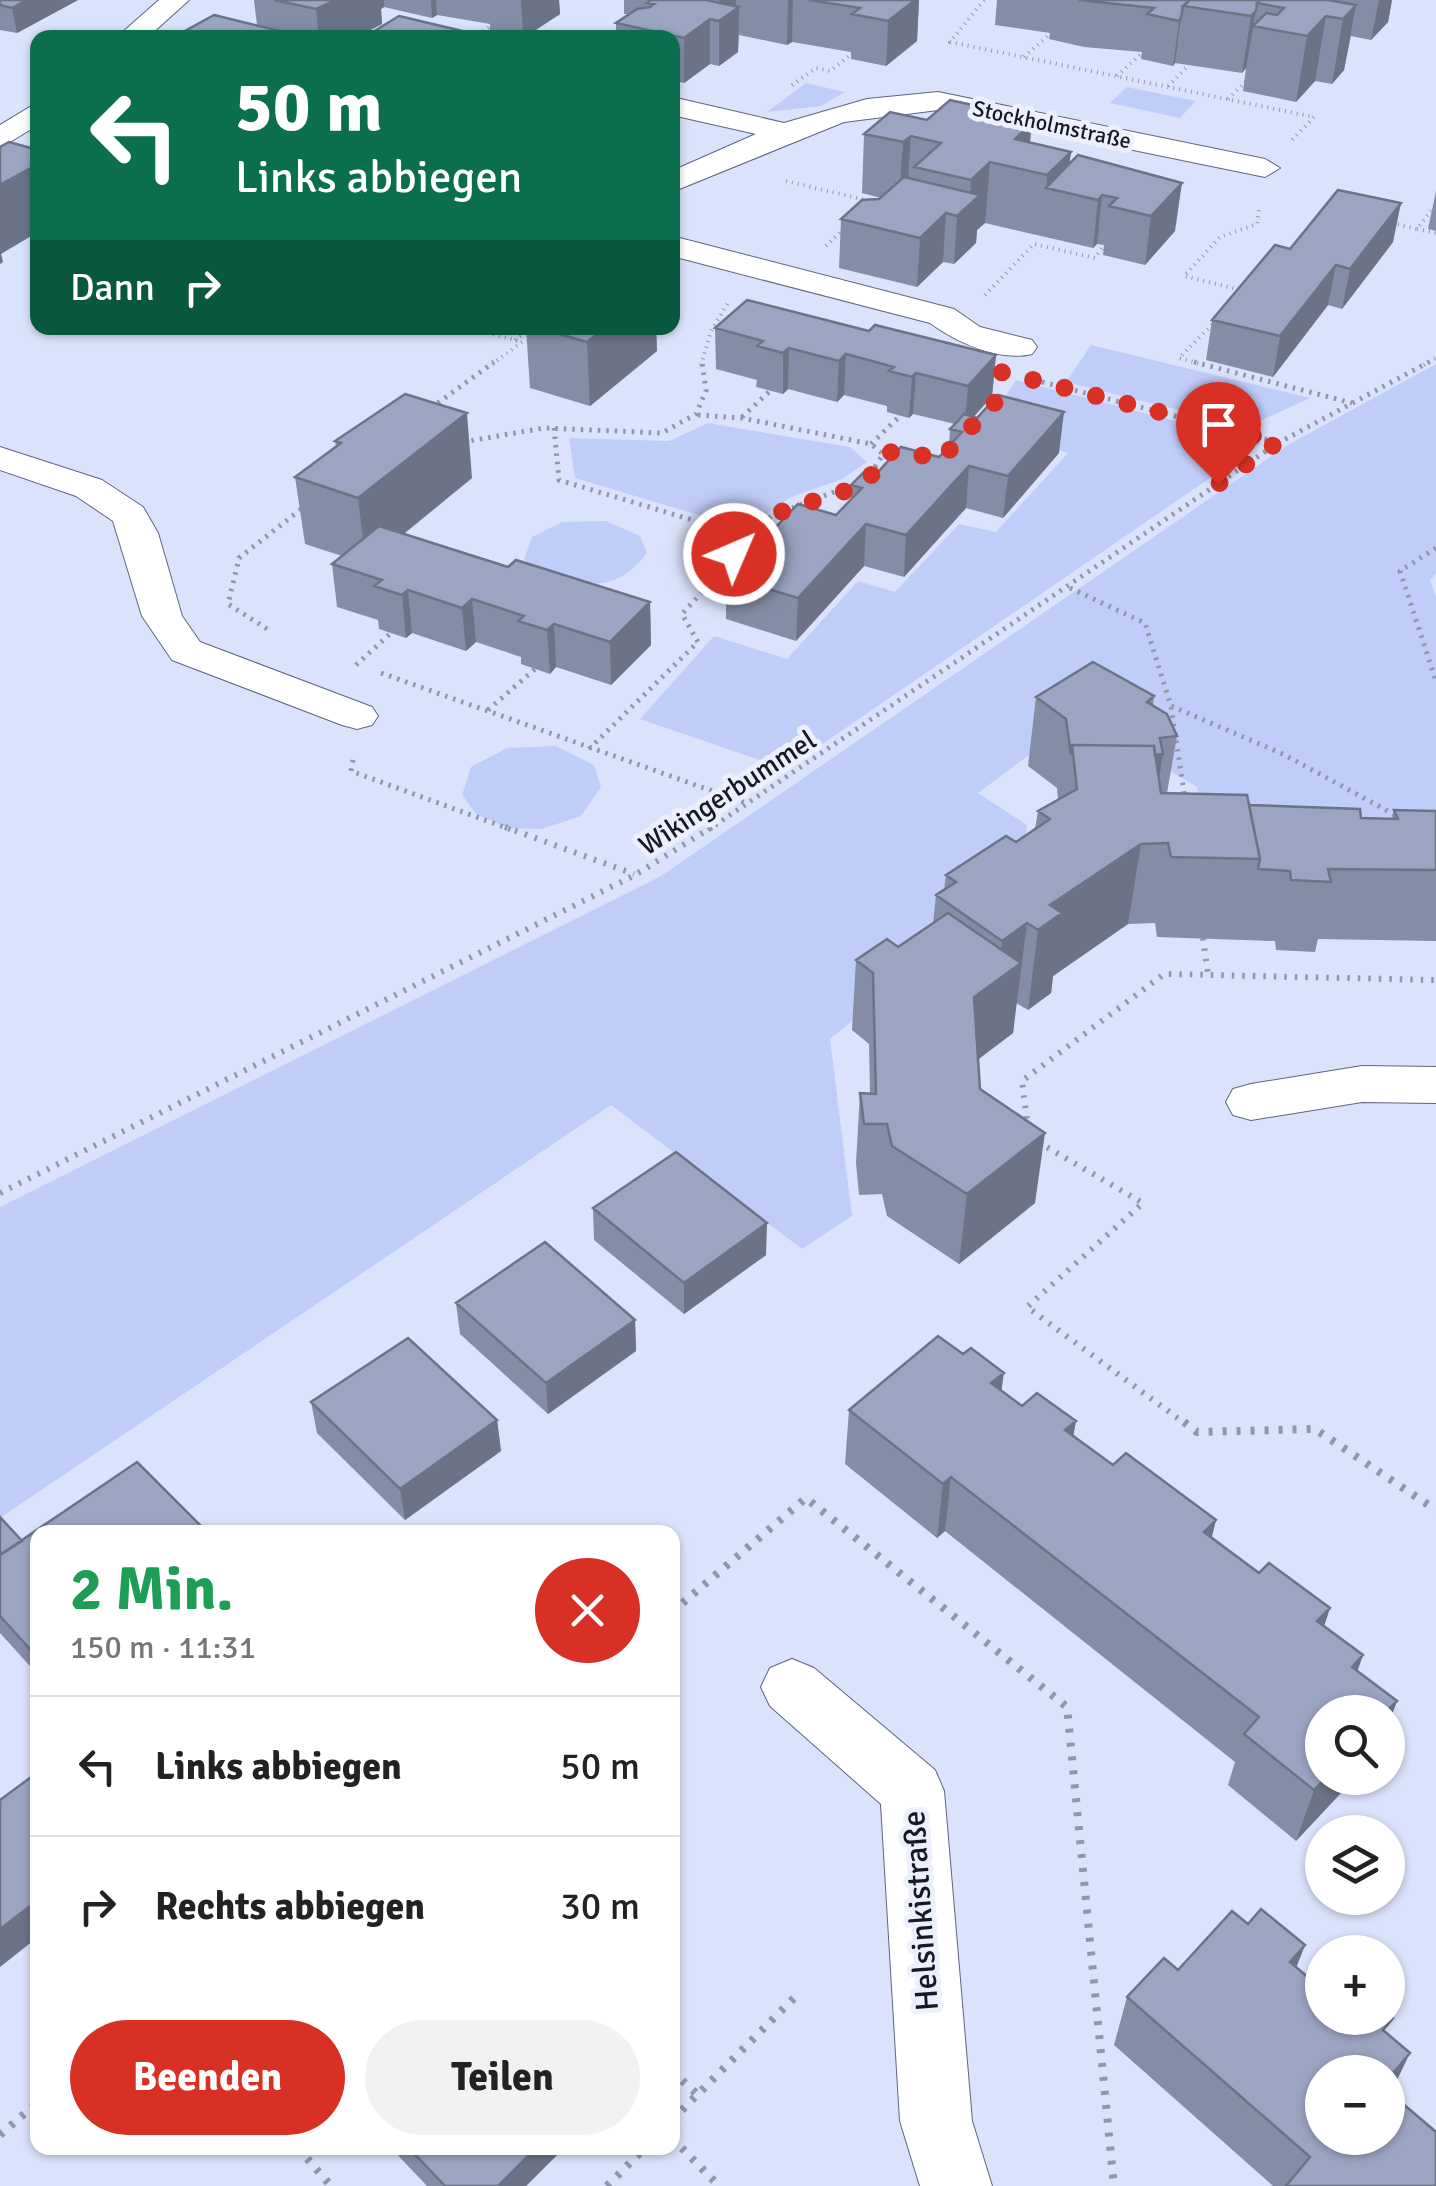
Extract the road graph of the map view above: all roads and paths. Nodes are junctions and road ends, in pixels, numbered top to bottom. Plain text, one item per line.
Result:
1 (175, 0) edge
2 (984, 0) edge
3 (494, 24) dead end
4 (139, 30) edge
5 (485, 30) edge
6 (1051, 33) dead end
7 (1143, 52) edge
8 (1024, 57) junction
9 (1188, 66) edge
10 (1257, 70) edge
11 (1117, 76) junction
12 (1167, 87) junction
13 (1228, 99) junction
14 (680, 108) edge
15 (30, 117) edge
16 (781, 131) junction
17 (0, 139) edge
18 (714, 164) junction
19 (1265, 168) junction
20 (680, 179) edge
21 (1436, 204) edge
22 (861, 214) edge
23 (1384, 221) edge
24 (1417, 228) junction
25 (1436, 234) edge
26 (860, 236) edge
27 (1104, 246) edge
28 (680, 248) edge
29 (780, 274) junction
30 (1258, 279) edge
31 (1246, 292) junction
32 (1233, 305) edge
33 (1220, 318) edge
34 (956, 325) junction
35 (496, 335) edge
36 (522, 335) edge
37 (515, 340) junction
38 (1020, 347) joint
39 (513, 348) junction
40 (528, 352) dead end
41 (1436, 358) edge
42 (770, 391) edge
43 (1353, 404) junction
44 (698, 415) junction
45 (900, 416) edge
46 (418, 418) edge
47 (742, 418) junction
48 (554, 428) junction
49 (1278, 442) junction
50 (446, 444) edge
51 (872, 444) junction
52 (901, 450) edge
53 (883, 454) junction
54 (0, 458) edge
55 (308, 504) edge
56 (799, 504) junction
57 (818, 510) edge
58 (749, 537) junction
59 (1436, 548) edge
60 (719, 572) junction
61 (734, 576) edge
62 (1068, 587) junction
63 (391, 634) edge
64 (282, 637) dead end
65 (341, 660) dead end
66 (356, 665) junction
67 (535, 669) edge
68 (1436, 681) edge
69 (1170, 706) junction
70 (488, 710) junction
71 (357, 716) joint
72 (589, 750) junction
73 (1178, 759) junction
74 (1163, 768) edge
75 (749, 804) junction
76 (1188, 816) edge
77 (1402, 819) edge
78 (635, 875) junction
79 (1203, 938) dead end
80 (1208, 974) junction
81 (1436, 980) edge
82 (1436, 1085) edge
83 (1251, 1102) dead end
84 (0, 1193) edge
85 (1436, 1510) edge
86 (680, 1605) edge
87 (792, 1688) dead end
88 (800, 1992) dead end
89 (680, 2078) edge
90 (698, 2095) junction
91 (30, 2109) edge
92 (680, 2112) edge
93 (0, 2135) edge
94 (680, 2146) edge
95 (304, 2155) edge
96 (639, 2155) edge
97 (332, 2186) edge
98 (607, 2186) edge
99 (719, 2186) edge
100 (956, 2186) edge
101 (1114, 2186) edge

1 - 4 street
2 - 8 path
3 - 5 path
6 - 8 path
7 - 11 path
8 - 11 path
9 - 12 path
10 - 13 path
11 - 12 path
12 - 13 path
13 - 19 path
14 - 16 street, Stockholmstraße
15 - 17 street
16 - 18 street, Stockholmstraße
16 - 19 street, Stockholmstraße
18 - 20 street, Stockholmstraße
18 - 22 path
19 - 31 path
21 - 24 path
23 - 24 path
24 - 25 path
26 - 29 path
27 - 34 path
28 - 29 street
29 - 34 street
29 - 44 path
30 - 31 path
31 - 32 path
33 - 43 path
34 - 38 street
35 - 37 path
36 - 37 path
37 - 39 path
38 - 49 path
39 - 40 path
39 - 46 path
41 - 43 path, Wikingerbummel
42 - 47 path
43 - 49 path, Wikingerbummel
44 - 47 path
44 - 48 path
45 - 51 path
47 - 51 path
48 - 50 path
48 - 58 path
49 - 62 path, Wikingerbummel
51 - 53 path
52 - 53 path
53 - 56 path
54 - 71 street
55 - 64 path
56 - 57 path
56 - 58 path
58 - 60 path
59 - 68 path
60 - 61 path
60 - 72 path
62 - 69 path
62 - 75 path, Wikingerbummel
63 - 66 path
65 - 66 path
66 - 70 path
67 - 70 path
69 - 73 path
69 - 77 path
70 - 72 path
71 - 78 path
72 - 75 path
73 - 74 path
73 - 76 path
75 - 78 path, Wikingerbummel
78 - 84 path, Wikingerbummel
79 - 80 path
80 - 81 path
80 - 85 path
82 - 83 street
86 - 101 path
87 - 100 street, Helsinkistraße
88 - 90 path
89 - 90 path
90 - 92 path
91 - 93 path
94 - 99 path
95 - 97 path
96 - 98 path

